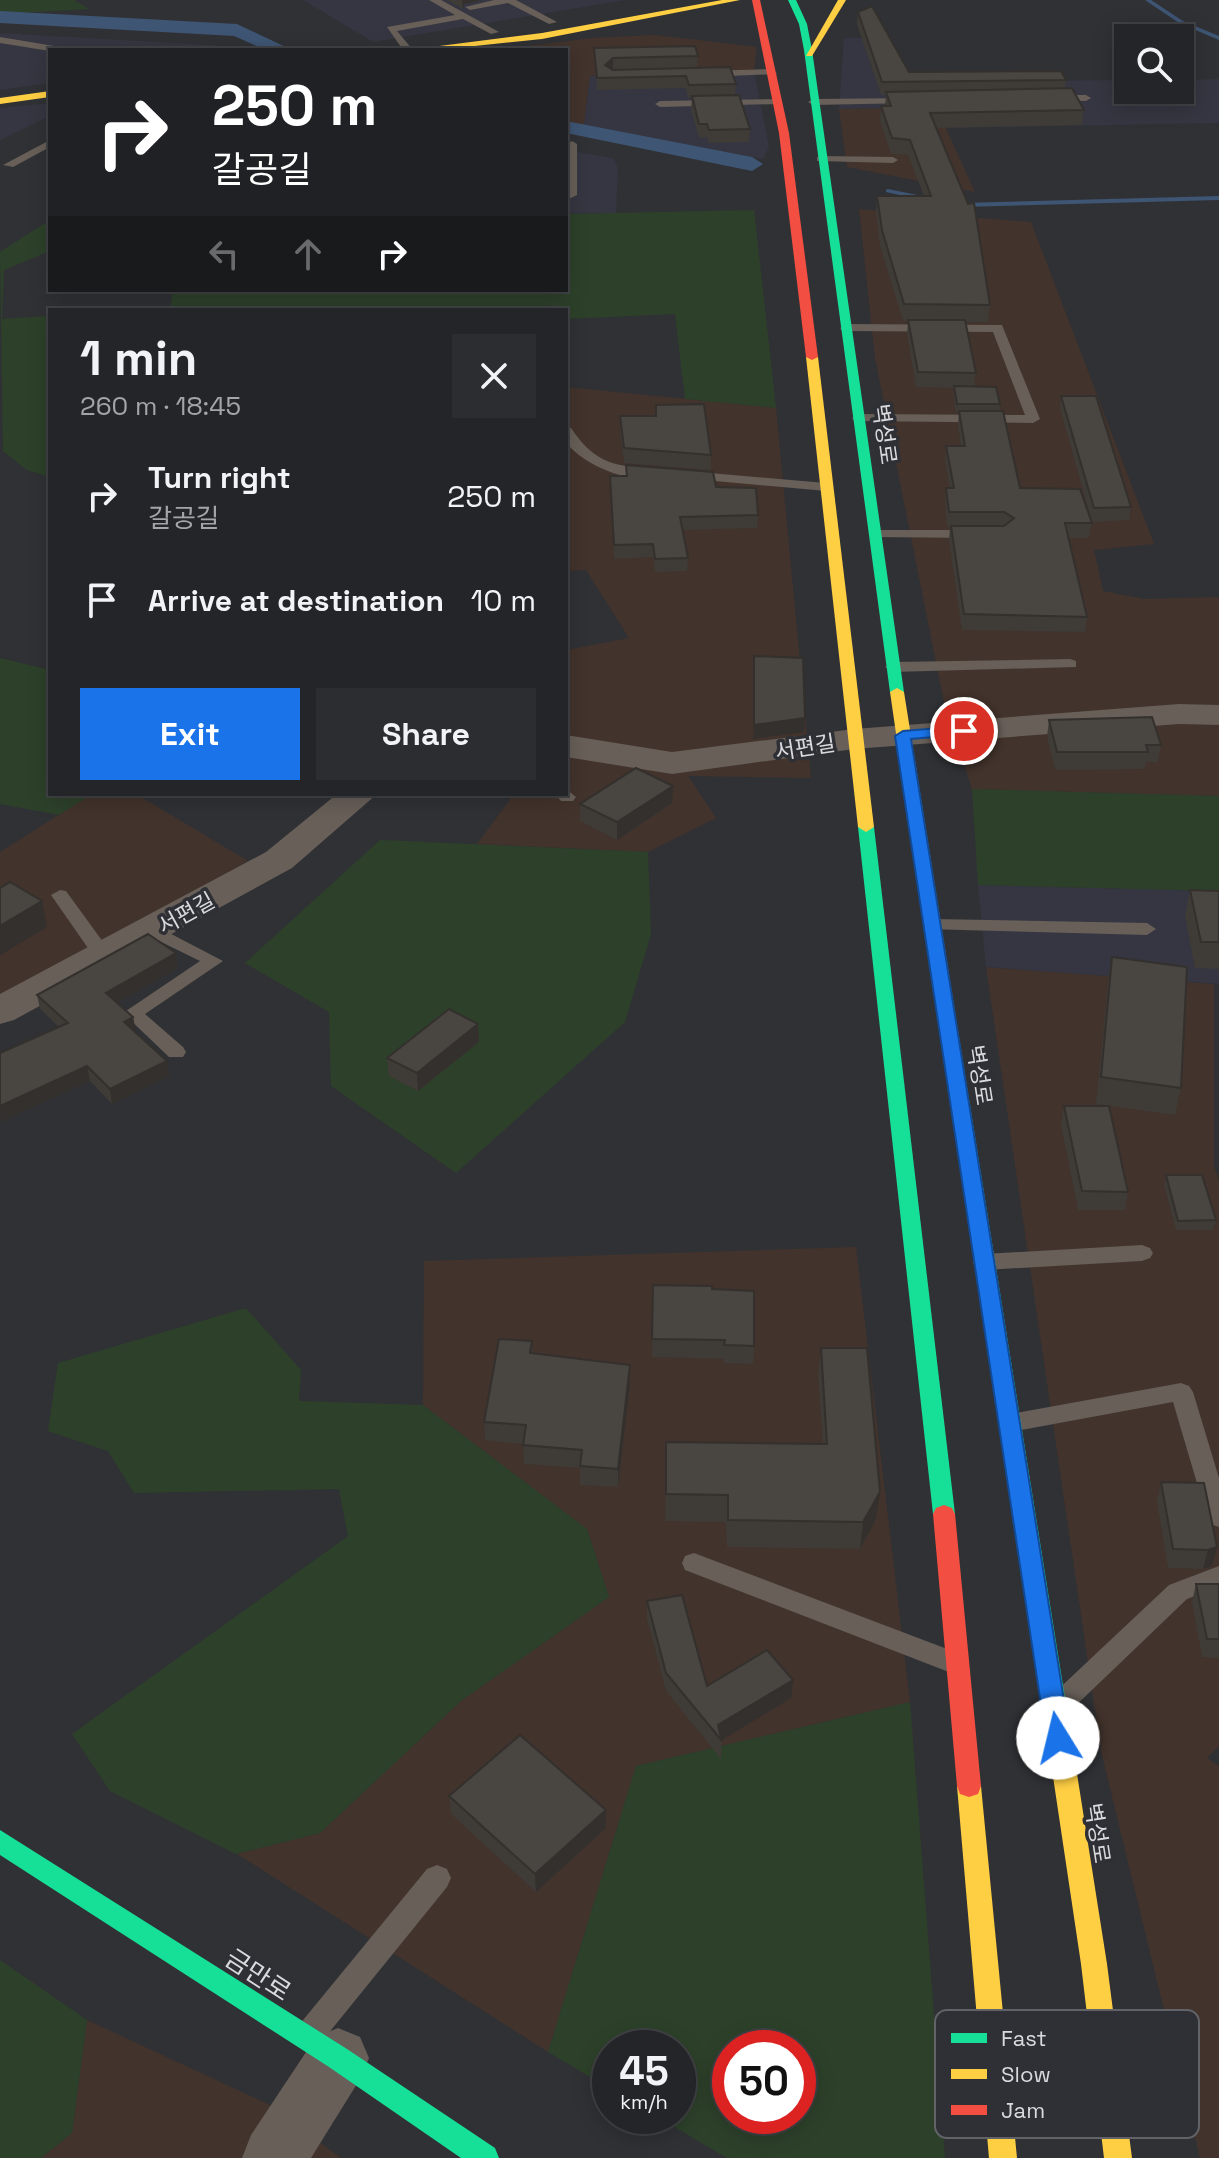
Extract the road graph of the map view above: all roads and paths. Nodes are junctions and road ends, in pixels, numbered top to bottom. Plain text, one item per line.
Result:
1 (434, 0) edge
2 (509, 0) edge
3 (666, 0) edge
4 (736, 0) edge
5 (756, 0) edge
6 (792, 0) edge
7 (842, 0) edge
8 (467, 12) junction
9 (652, 17) junction
10 (726, 21) dead end
11 (552, 22) junction
12 (746, 25) dead end
13 (494, 32) junction
14 (766, 33) junction
15 (0, 40) edge
16 (464, 43) junction
17 (48, 48) edge
18 (408, 48) edge
19 (425, 48) edge
20 (809, 54) junction
21 (773, 72) junction
22 (686, 74) edge
23 (48, 94) edge
24 (1040, 98) edge
25 (1086, 98) dead end
26 (919, 100) edge
27 (0, 101) edge
28 (777, 101) junction
29 (813, 102) junction
30 (660, 104) dead end
31 (48, 144) edge
32 (572, 144) dead end
33 (821, 159) junction
34 (893, 160) edge
35 (9, 165) dead end
36 (571, 195) dead end
37 (846, 328) junction
38 (859, 418) junction
39 (568, 435) edge
40 (826, 487) junction
41 (875, 534) junction
42 (986, 534) edge
43 (1070, 664) dead end
44 (893, 667) junction
45 (1219, 715) edge
46 (903, 736) junction
47 (854, 739) junction
48 (568, 746) edge
49 (357, 796) edge
50 (60, 895) dead end
51 (932, 925) junction
52 (1147, 929) dead end
53 (154, 931) junction
54 (104, 957) junction
55 (0, 1011) edge
56 (176, 1052) dead end
57 (1142, 1253) dead end
58 (984, 1262) junction
59 (1009, 1423) junction
60 (1219, 1517) edge
61 (694, 1563) dead end
62 (1219, 1576) edge
63 (958, 1665) junction
64 (1054, 1709) junction
65 (0, 1841) edge
66 (437, 1878) dead end
67 (989, 2010) edge
68 (1100, 2010) edge
69 (322, 2048) junction
70 (1001, 2138) edge
71 (1116, 2138) edge
72 (274, 2158) edge
73 (485, 2158) edge
74 (1003, 2158) edge
75 (1118, 2158) edge

1 - 8 lane
2 - 8 lane
2 - 11 lane
3 - 11 main road
4 - 9 main road
5 - 14 main road
6 - 20 main road, 벽성로
7 - 20 main road
8 - 13 lane
8 - 18 lane
9 - 10 main road
9 - 16 main road
11 - 13 main road
12 - 14 main road
13 - 16 main road
14 - 21 main road
15 - 17 lane
16 - 19 main road
20 - 29 main road, 벽성로
21 - 22 lane
21 - 28 main road
23 - 27 main road
24 - 25 lane
26 - 29 lane
28 - 30 lane
28 - 40 main road
29 - 33 main road, 벽성로
31 - 35 lane
32 - 36 lane
33 - 34 lane
33 - 37 main road, 벽성로
37 - 38 main road, 벽성로
37 - 38 lane
38 - 41 main road, 벽성로
39 - 40 lane
40 - 47 main road
41 - 42 lane
41 - 44 main road, 벽성로
43 - 44 lane
44 - 46 main road, 벽성로
45 - 46 street, 서편길
46 - 47 street, 서편길
46 - 51 main road, 벽성로
47 - 48 street, 서편길
47 - 63 main road
49 - 53 street, 서편길
50 - 54 lane
51 - 52 lane
51 - 58 main road, 벽성로
53 - 54 street, 서편길
53 - 56 lane
54 - 55 street, 서편길
57 - 58 lane
58 - 59 main road, 벽성로
59 - 60 lane
59 - 64 main road, 벽성로
61 - 63 lane
62 - 64 lane
63 - 67 main road
64 - 68 main road, 벽성로
65 - 69 main road, 금만로
66 - 69 lane
69 - 72 street
69 - 73 main road, 금만로
70 - 74 main road
71 - 75 main road, 벽성로

